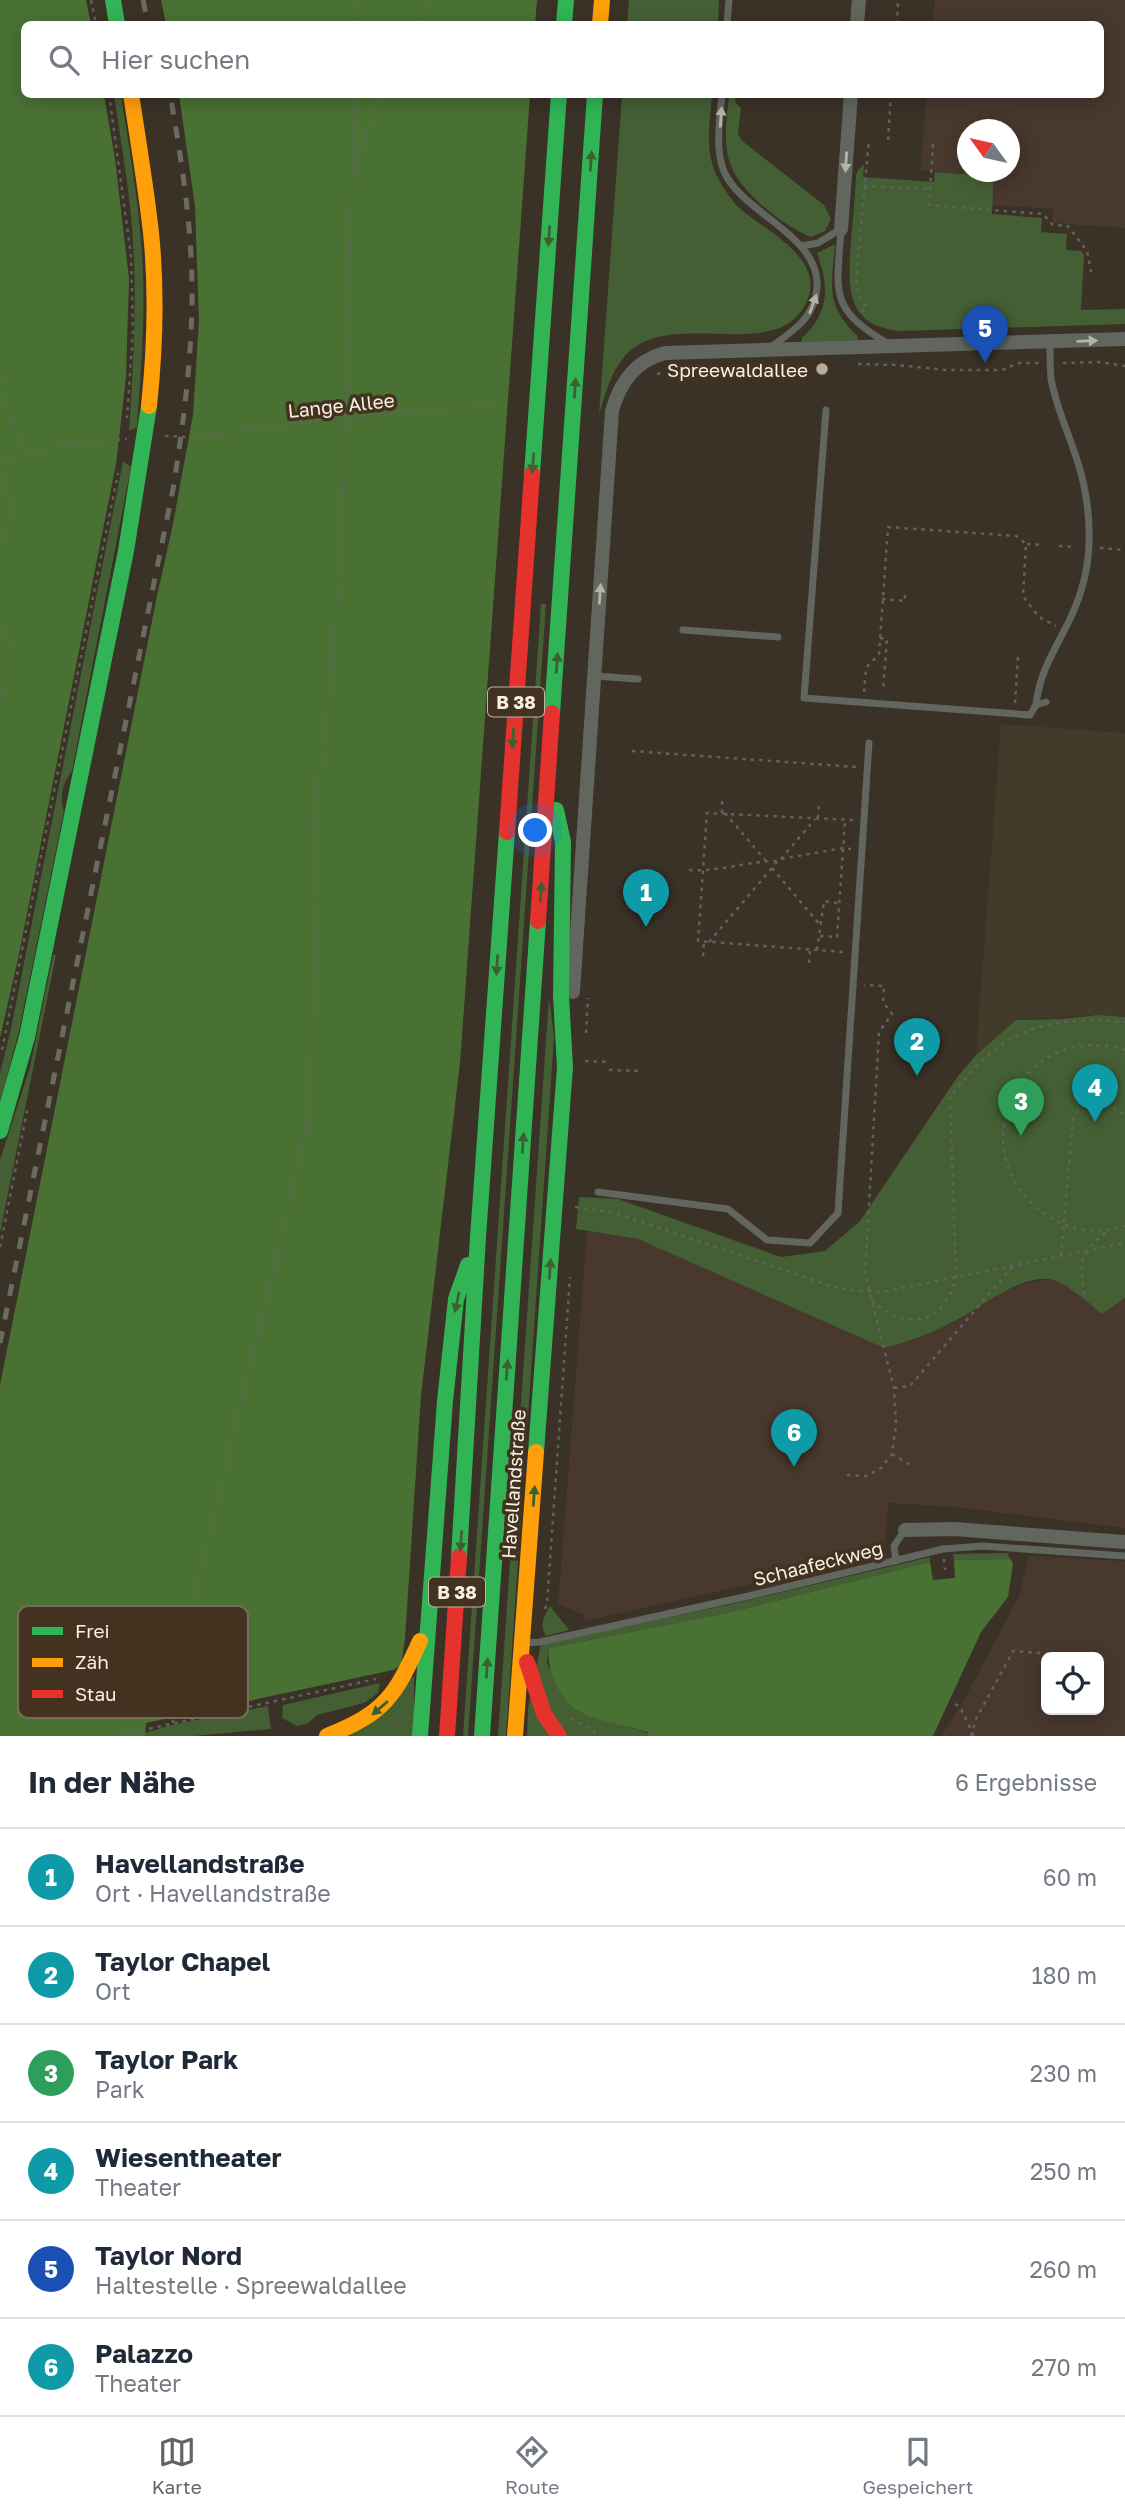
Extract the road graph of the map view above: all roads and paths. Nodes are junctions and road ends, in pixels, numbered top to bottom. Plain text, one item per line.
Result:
1 (91, 0) edge
2 (113, 0) edge
3 (358, 0) edge
4 (429, 0) edge
5 (566, 0) edge
6 (602, 0) edge
7 (729, 0) edge
8 (859, 0) edge
9 (898, 0) edge
10 (95, 21) edge
11 (116, 21) edge
12 (356, 21) edge
13 (418, 21) edge
14 (564, 21) edge
15 (600, 21) edge
16 (727, 21) edge
17 (857, 21) edge
18 (897, 21) edge
19 (110, 98) edge
20 (132, 98) edge
21 (354, 98) edge
22 (379, 98) edge
23 (559, 98) edge
24 (595, 98) edge
25 (722, 98) edge
26 (852, 98) edge
27 (891, 98) edge
28 (869, 139) dead end
29 (888, 140) dead end
30 (933, 144) dead end
31 (351, 176) junction
32 (864, 186) junction
33 (931, 189) junction
34 (841, 229) junction
35 (802, 246) junction
36 (1092, 276) dead end
37 (853, 320) junction
38 (1125, 339) edge
39 (1050, 342) junction
40 (894, 346) junction
41 (766, 350) junction
42 (1050, 363) junction
43 (862, 365) dead end
44 (1125, 366) edge
45 (690, 369) dead end
46 (9, 373) dead end
47 (650, 379) dead end
48 (0, 383) edge
49 (0, 393) edge
50 (496, 405) dead end
51 (826, 410) dead end
52 (344, 418) junction
53 (126, 426) dead end
54 (166, 436) dead end
55 (125, 439) dead end
56 (26, 454) junction
57 (0, 462) edge
58 (120, 467) dead end
59 (0, 542) edge
60 (1026, 544) junction
61 (1042, 545) dead end
62 (1059, 546) dead end
63 (1065, 546) dead end
64 (1088, 547) junction
65 (1125, 550) edge
66 (905, 593) dead end
67 (883, 599) junction
68 (0, 629) edge
69 (683, 630) dead end
70 (1065, 630) junction
71 (778, 637) dead end
72 (880, 638) junction
73 (1018, 657) dead end
74 (594, 676) junction
75 (638, 679) dead end
76 (1046, 702) dead end
77 (863, 703) junction
78 (881, 704) junction
79 (0, 705) edge
80 (1036, 705) junction
81 (1014, 714) junction
82 (869, 743) dead end
83 (632, 751) dead end
84 (867, 768) junction
85 (549, 780) junction
86 (722, 798) dead end
87 (819, 804) dead end
88 (723, 813) junction
89 (817, 818) junction
90 (845, 820) junction
91 (863, 821) junction
92 (843, 848) junction
93 (861, 850) junction
94 (779, 860) junction
95 (766, 861) junction
96 (772, 868) junction
97 (689, 870) dead end
98 (703, 871) junction
99 (839, 903) junction
100 (821, 926) junction
101 (820, 936) junction
102 (707, 941) junction
103 (810, 949) junction
104 (817, 950) junction
105 (855, 953) junction
106 (703, 956) dead end
107 (809, 963) dead end
108 (853, 984) junction
109 (1125, 1022) edge
110 (1125, 1050) edge
111 (0, 1057) edge
112 (585, 1061) dead end
113 (609, 1062) dead end
114 (565, 1067) junction
115 (609, 1070) dead end
116 (639, 1071) dead end
117 (1125, 1115) edge
118 (0, 1131) edge
119 (597, 1192) dead end
120 (575, 1207) dead end
121 (1064, 1226) junction
122 (1125, 1226) edge
123 (1107, 1231) junction
124 (478, 1237) junction
125 (1125, 1243) edge
126 (1086, 1251) junction
127 (1061, 1256) junction
128 (1013, 1266) junction
129 (570, 1275) dead end
130 (956, 1278) junction
131 (868, 1292) junction
132 (1084, 1295) dead end
133 (872, 1300) junction
134 (894, 1388) junction
135 (892, 1454) junction
136 (912, 1466) dead end
137 (847, 1475) dead end
138 (905, 1530) joint
139 (1125, 1542) edge
140 (1125, 1556) edge
141 (896, 1560) junction
142 (192, 1606) edge
143 (544, 1611) dead end
144 (428, 1624) junction
145 (522, 1644) junction
146 (1041, 1653) edge
147 (382, 1678) dead end
148 (956, 1704) dead end
149 (248, 1707) edge
150 (565, 1710) dead end
151 (173, 1718) edge
152 (196, 1718) edge
153 (173, 1723) junction
154 (972, 1735) edge
155 (116, 1736) edge
156 (327, 1736) edge
157 (420, 1736) edge
158 (447, 1736) edge
159 (482, 1736) edge
160 (515, 1736) edge
161 (559, 1736) edge
162 (601, 1736) edge

1 - 10 path
2 - 11 main road
3 - 12 path
4 - 13 path
5 - 14 main road
6 - 15 main road
7 - 16 lane
8 - 17 street
9 - 18 path
19 - 53 path
20 - 118 main road
21 - 31 path
22 - 31 path
23 -> 124 main road, B 38
85 -> 24 main road, B 38
35 -> 25 lane
26 -> 34 street
27 - 29 path
28 - 32 path
30 - 33 path
31 - 52 path
32 - 33 path
32 - 37 path
33 - 36 path
34 - 35 lane
34 - 37 lane
41 -> 35 lane
37 - 40 lane
39 -> 38 street
39 - 40 street
39 - 42 lane
40 - 41 street
74 -> 41 street, Havellandstraße
42 - 43 path
42 - 44 path
42 - 64 lane
45 - 47 path
46 - 48 path
49 - 56 path
50 - 52 path, Lange Allee
51 - 77 lane
52 - 54 path, Lange Allee
52 - 142 path
55 - 56 path
56 - 57 path
57 - 59 path
58 - 111 path
60 - 61 path
60 - 67 path
60 - 70 path
62 - 63 path
64 - 65 path
64 - 70 lane
66 - 67 path
67 - 72 path
68 - 79 path
69 - 71 lane
70 - 80 lane
72 - 77 path
72 - 78 path
73 - 81 path
74 - 75 lane
74 - 114 street, Havellandstraße
76 - 80 lane
77 - 78 lane
78 - 81 lane
80 - 81 lane
82 - 84 lane
83 - 84 path
84 - 91 lane
85 - 114 main road
159 -> 85 main road, B 38
86 - 88 path
87 - 89 path
88 - 89 path
88 - 95 path
88 - 98 path
89 - 90 path
89 - 94 path
90 - 91 path
90 - 92 path
91 - 93 lane
92 - 93 path
92 - 94 path
92 - 99 path
93 - 105 lane
94 - 95 path
94 - 96 path
95 - 98 path
96 - 100 path
96 - 102 path
97 - 98 path
98 - 102 path
99 - 100 path
99 - 101 path
100 - 101 path
101 - 104 path
102 - 103 path
102 - 106 path
103 - 104 path
103 - 107 path
104 - 105 path
105 - 108 lane
108 - 119 lane
108 - 131 path
109 - 130 path
110 - 121 path
112 - 113 path
145 -> 114 main road, Havellandstraße
115 - 116 path
117 - 121 path
120 - 131 path
121 - 123 path
121 - 127 path
122 - 123 path
123 - 126 path
124 -> 144 main road
124 -> 158 main road, B 38
125 - 126 path
126 - 127 path
126 - 132 path
127 - 128 path
128 - 130 path
128 - 134 path
129 - 143 path
130 - 131 path
130 - 133 path
131 - 133 path
133 - 134 path
134 - 135 path
135 - 136 path
135 - 137 path
138 - 139 street
138 - 141 lane
140 - 141 lane, Schaafeckweg
141 - 145 lane, Schaafeckweg
144 -> 156 main road
144 - 157 main road
145 - 160 main road, Havellandstraße
145 - 161 main road
146 - 154 path
147 - 149 path
148 - 154 path
150 - 162 path
151 - 153 path
152 - 153 path
153 - 155 path

